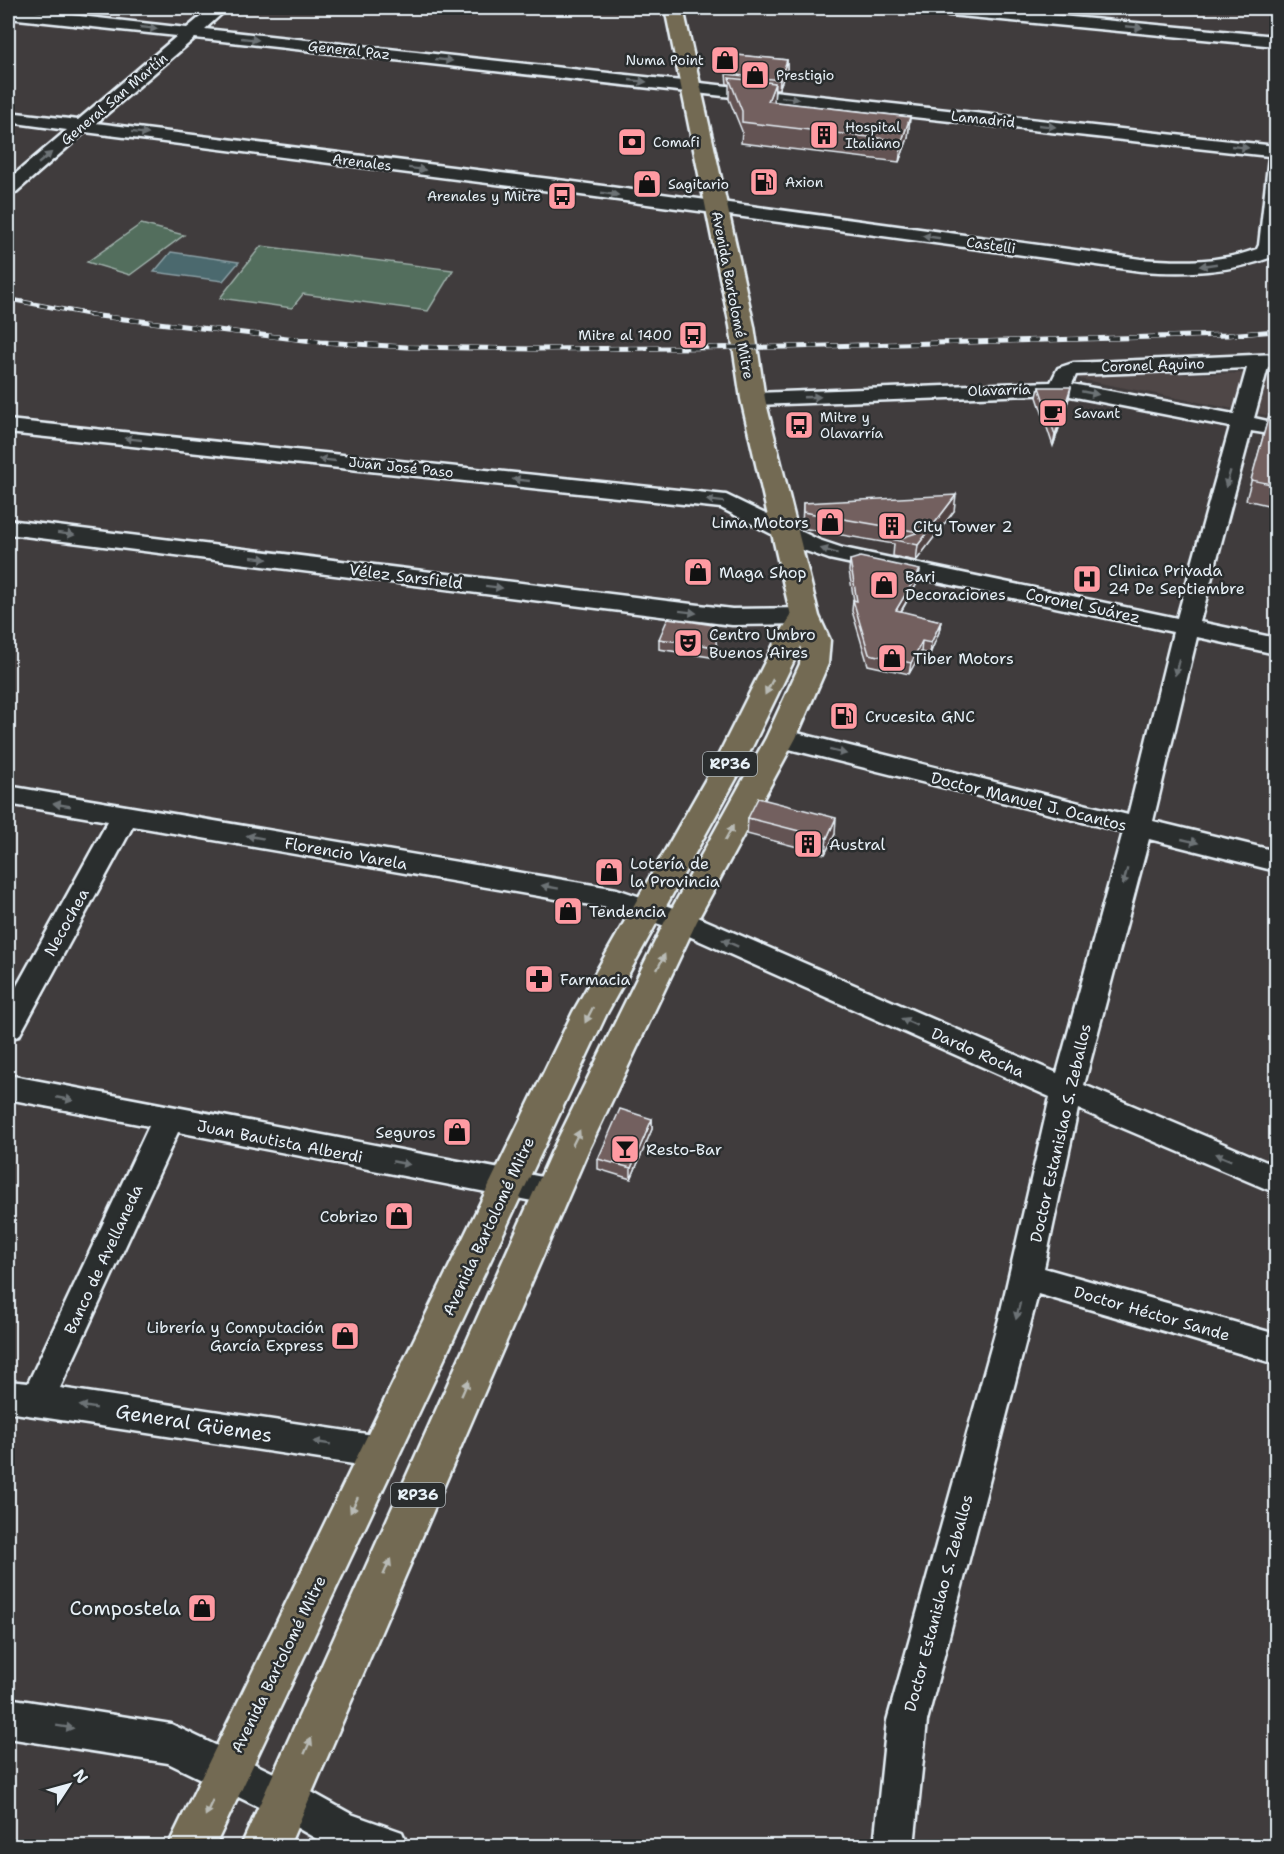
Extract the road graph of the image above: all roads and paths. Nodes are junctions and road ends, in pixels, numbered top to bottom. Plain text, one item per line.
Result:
1 (220, 8) edge
2 (674, 8) edge
3 (929, 8) edge
4 (8, 13) edge
5 (192, 33) junction
6 (1276, 41) edge
7 (690, 87) junction
8 (8, 117) edge
9 (82, 126) junction
10 (1276, 151) edge
11 (1276, 158) edge
12 (8, 189) edge
13 (716, 208) junction
14 (1268, 361) edge
15 (1060, 388) junction
16 (753, 399) junction
17 (1244, 423) junction
18 (8, 426) edge
19 (1276, 429) edge
20 (8, 527) edge
21 (786, 533) junction
22 (805, 616) junction
23 (1187, 627) junction
24 (1276, 646) edge
25 (781, 738) junction
26 (8, 795) edge
27 (125, 815) junction
28 (1138, 828) junction
29 (1276, 861) edge
30 (648, 909) junction
31 (681, 921) junction
32 (8, 1028) edge
33 (8, 1087) edge
34 (1067, 1091) junction
35 (168, 1119) junction
36 (1276, 1180) edge
37 (509, 1184) junction
38 (553, 1192) junction
39 (1027, 1277) junction
40 (1276, 1349) edge
41 (23, 1397) edge
42 (380, 1452) junction
43 (8, 1718) edge
44 (226, 1770) junction
45 (285, 1799) junction
46 (191, 1846) edge
47 (265, 1846) edge
48 (388, 1846) edge
49 (894, 1846) edge

1 - 5 street, General San Martín
2 - 7 main road, Avenida Bartolomé Mitre / RP36
3 -> 6 street
4 -> 5 street, General Paz
5 -> 7 street, General Paz
5 - 9 street, General San Martín
7 -> 10 street, Lamadrid
7 - 13 main road, Avenida Bartolomé Mitre / RP36
8 - 9 street, Arenales
12 -> 9 street, General San Martín
9 -> 13 street, Arenales
11 -> 13 street, Castelli
13 - 16 main road, Avenida Bartolomé Mitre / RP36
14 - 15 street, Coronel Aquino
14 - 17 street, Doctor Estanislao S. Zeballos
16 -> 15 street, Olavarría
15 -> 17 street, Olavarría
16 - 21 main road, Avenida Bartolomé Mitre / RP36
17 - 19 street, Olavarría
17 -> 23 street, Doctor Estanislao S. Zeballos
21 -> 18 street, Juan José Paso
20 -> 22 street, Vélez Sarsfield
21 - 22 main road, Avenida Bartolomé Mitre / RP36
23 -> 21 street, Coronel Suárez
22 - 25 main road, Avenida Bartolomé Mitre / RP36
22 -> 30 main road, Avenida Bartolomé Mitre / RP36
23 - 24 street, Coronel Suárez
23 -> 28 street, Doctor Estanislao S. Zeballos
25 -> 28 street, Doctor Manuel J. Ocantos
31 -> 25 main road, Avenida Bartolomé Mitre / RP36
27 -> 26 street, Florencio Varela
30 -> 27 street, Florencio Varela
27 - 32 street, Necochea
28 -> 29 street, Doctor Manuel J. Ocantos
28 -> 34 street, Doctor Estanislao S. Zeballos
30 - 31 street, Florencio Varela
30 -> 37 main road, Avenida Bartolomé Mitre / RP36
34 -> 31 street, Dardo Rocha
38 -> 31 main road, Avenida Bartolomé Mitre / RP36
33 -> 35 street, Juan Bautista Alberdi
36 -> 34 street, Dardo Rocha
34 - 39 street, Doctor Estanislao S. Zeballos
35 -> 37 street, Juan Bautista Alberdi
35 - 41 street, Banco de Avellaneda
37 - 38 street, Juan Bautista Alberdi
37 - 42 main road, Avenida Bartolomé Mitre / RP36
45 -> 38 main road, Avenida Bartolomé Mitre / RP36
39 - 40 street, Doctor Héctor Sande
39 -> 49 street, Doctor Estanislao S. Zeballos
42 -> 41 street, General Güemes
42 -> 44 main road, Avenida Bartolomé Mitre / RP36
43 -> 44 street
44 - 45 street
44 -> 46 main road, Avenida Bartolomé Mitre / RP36
45 - 47 main road, Avenida Bartolomé Mitre / RP36
45 - 48 street

